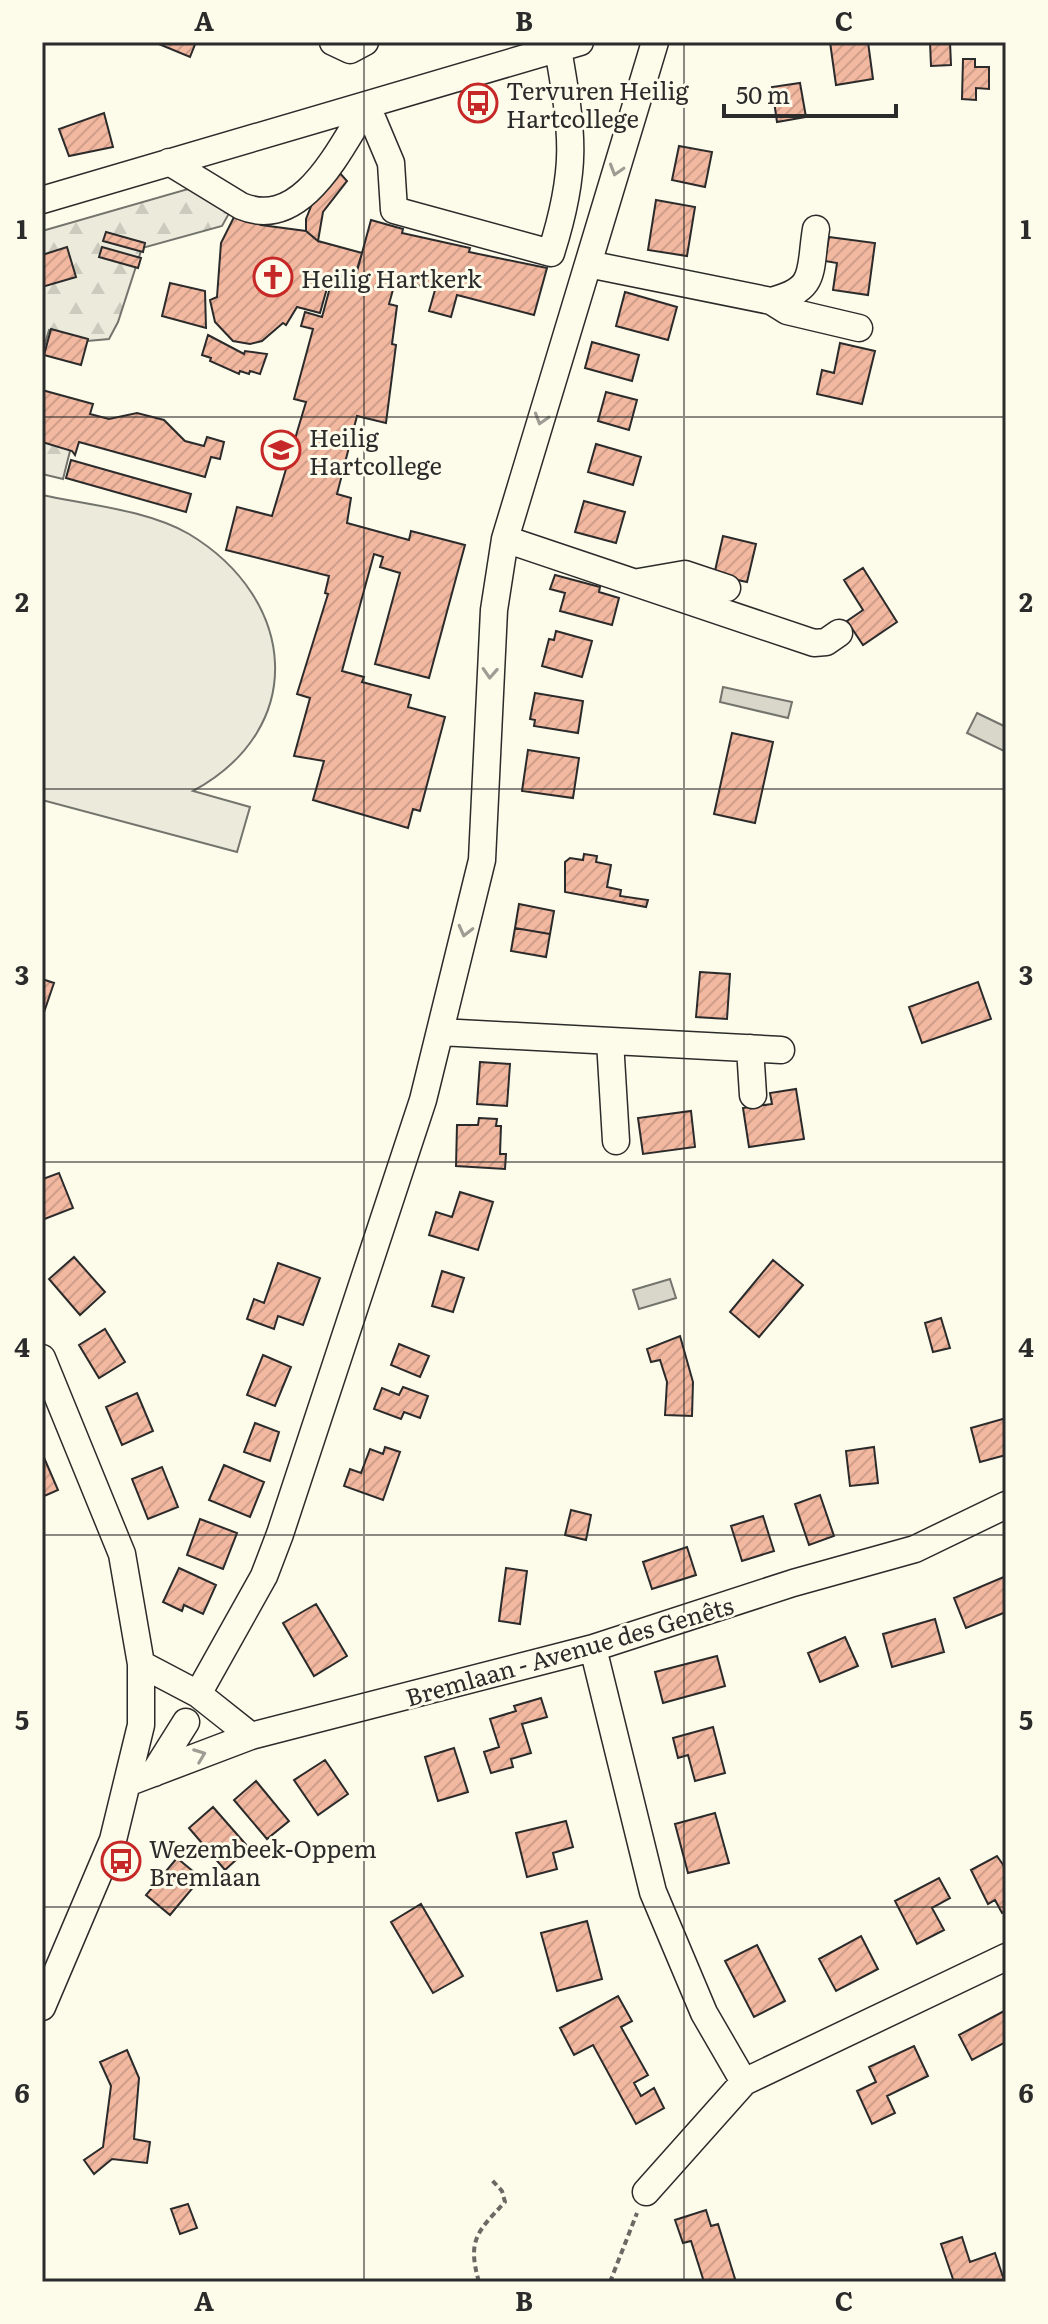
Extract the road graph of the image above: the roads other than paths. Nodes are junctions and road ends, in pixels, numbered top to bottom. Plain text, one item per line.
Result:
1 (333, 42) edge
2 (365, 42) edge
3 (655, 42) edge
4 (569, 45) edge
5 (367, 106) junction
6 (169, 162) junction
7 (42, 200) edge
8 (816, 229) dead end
9 (588, 264) junction
10 (771, 301) junction
11 (859, 328) dead end
12 (505, 539) junction
13 (639, 582) junction
14 (727, 588) dead end
15 (839, 633) dead end
16 (440, 1032) junction
17 (610, 1041) junction
18 (750, 1048) junction
19 (781, 1050) dead end
20 (753, 1095) dead end
21 (616, 1141) dead end
22 (42, 1358) edge
23 (1006, 1505) edge
24 (593, 1648) junction
25 (141, 1664) junction
26 (198, 1694) junction
27 (186, 1722) dead end
28 (251, 1736) junction
29 (154, 1773) junction
30 (127, 1783) junction
31 (1006, 1957) edge
32 (42, 2007) edge
33 (744, 2082) junction
34 (646, 2192) road end

1 - 2 street
3 -> 9 street
4 - 5 street
4 - 5 street
5 - 6 street
5 - 6 street
6 - 7 street
8 - 10 street
9 - 10 street
9 -> 12 street
10 - 11 street
12 - 13 street
12 -> 16 street
13 - 14 street
13 - 15 street
16 - 17 street
16 - 26 street
17 - 18 street
17 - 21 street
18 - 19 street
18 - 20 street
22 - 25 street
23 - 24 street, Bremlaan - Avenue des Genêts
24 - 28 street, Bremlaan - Avenue des Genêts
24 - 33 street
25 - 26 street
25 - 30 street
26 - 28 street
27 - 29 street
29 -> 28 street, Bremlaan - Avenue des Genêts
29 - 30 street, Bremlaan - Avenue des Genêts
30 - 32 street
31 - 33 street
33 - 34 street

